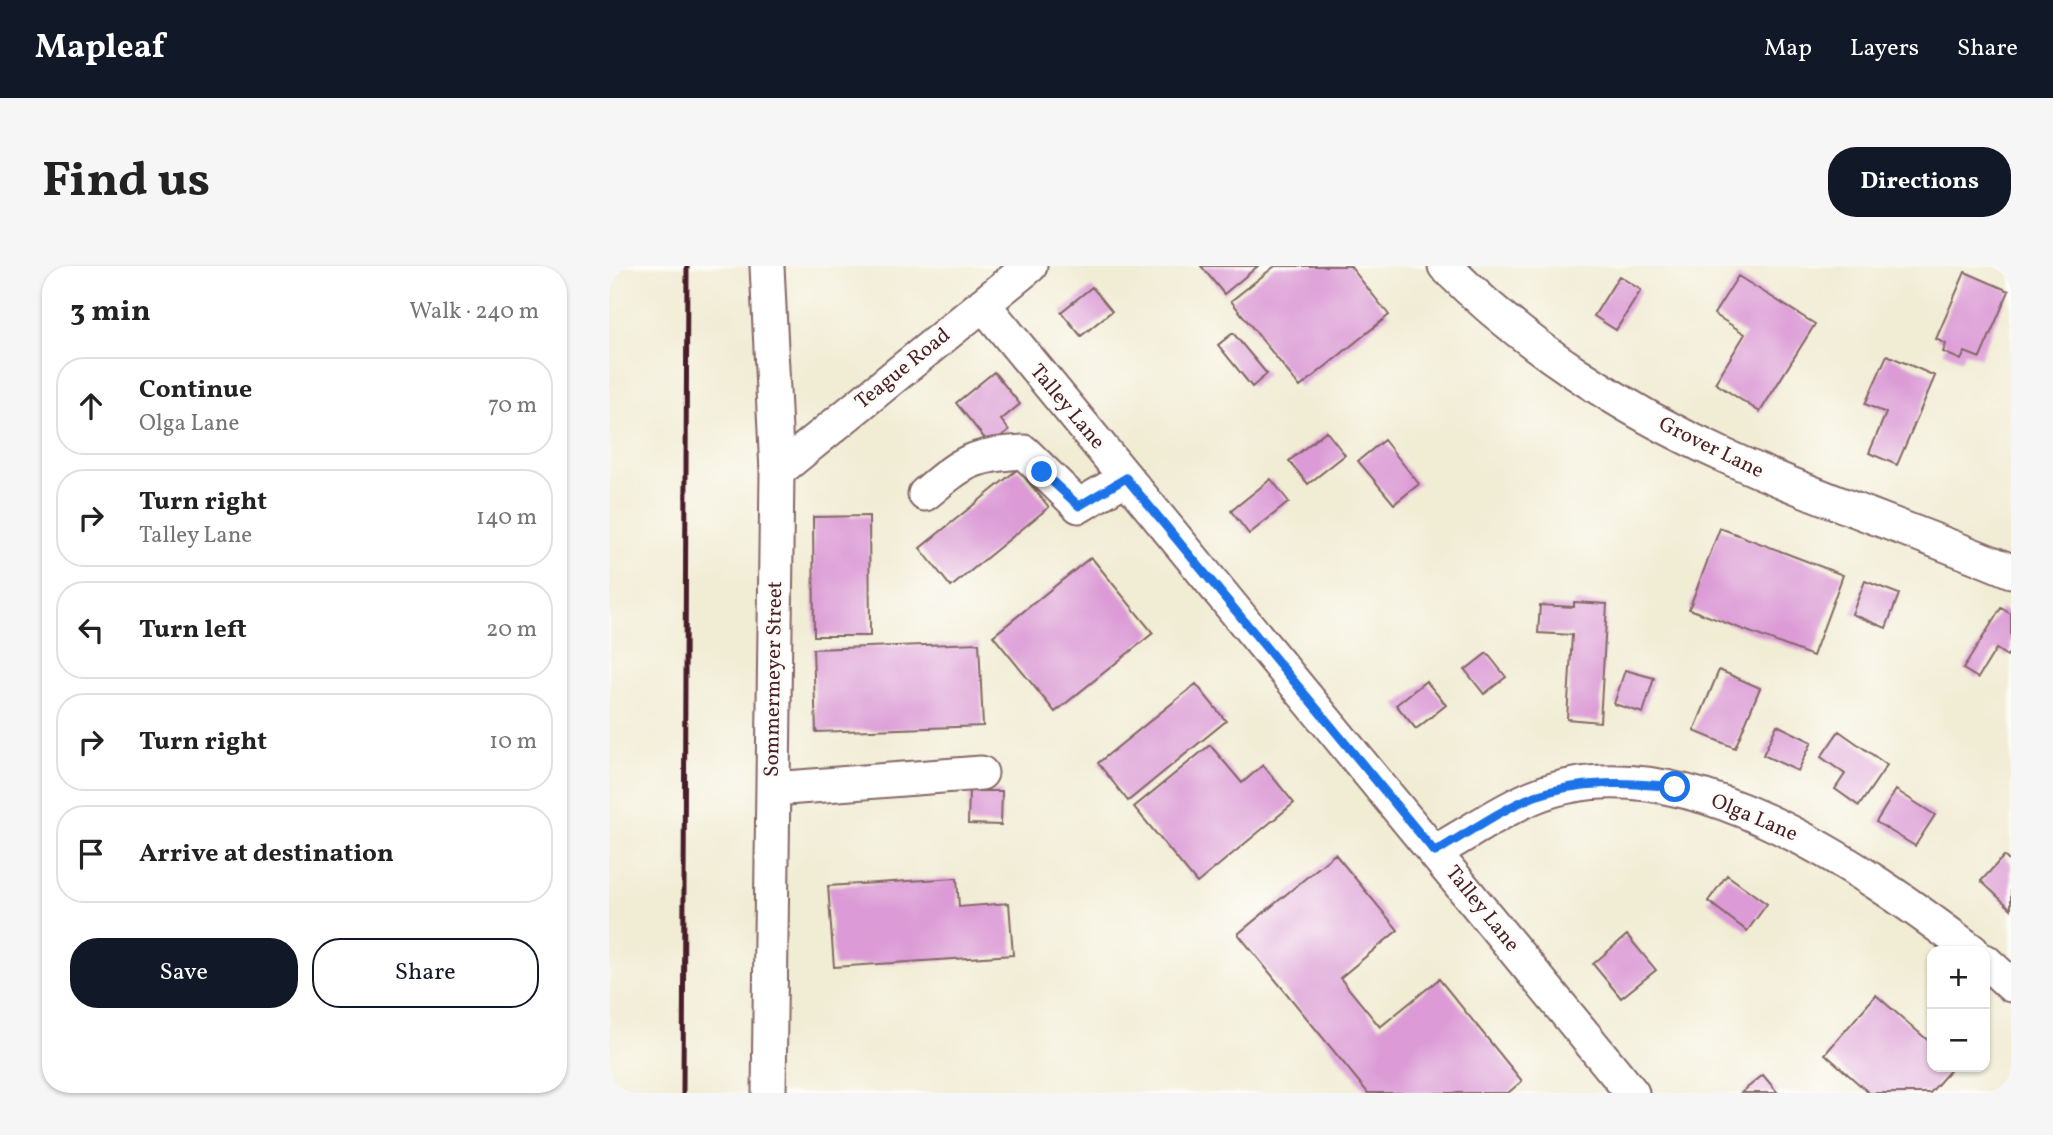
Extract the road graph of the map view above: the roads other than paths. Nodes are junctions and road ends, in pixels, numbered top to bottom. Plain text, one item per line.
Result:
1 (767, 266) edge
2 (1030, 266) edge
3 (1445, 266) edge
4 (983, 304) junction
5 (777, 472) junction
6 (1126, 478) junction
7 (925, 494) dead end
8 (2011, 571) edge
9 (982, 773) dead end
10 (773, 789) junction
11 (1435, 852) junction
12 (1965, 946) edge
13 (1990, 966) edge
14 (2011, 985) edge
15 (769, 1093) edge
16 (1632, 1093) edge

1 - 5 street, Sommermeyer Street
2 - 4 street, Teague Road
3 - 8 street, Grover Lane
4 - 5 street, Teague Road
4 - 6 street, Talley Lane
5 - 10 street, Sommermeyer Street
6 - 7 street
6 - 11 street, Talley Lane
9 - 10 street
10 - 15 street, Sommermeyer Street
11 - 12 street, Olga Lane
11 - 16 street, Talley Lane
13 - 14 street

